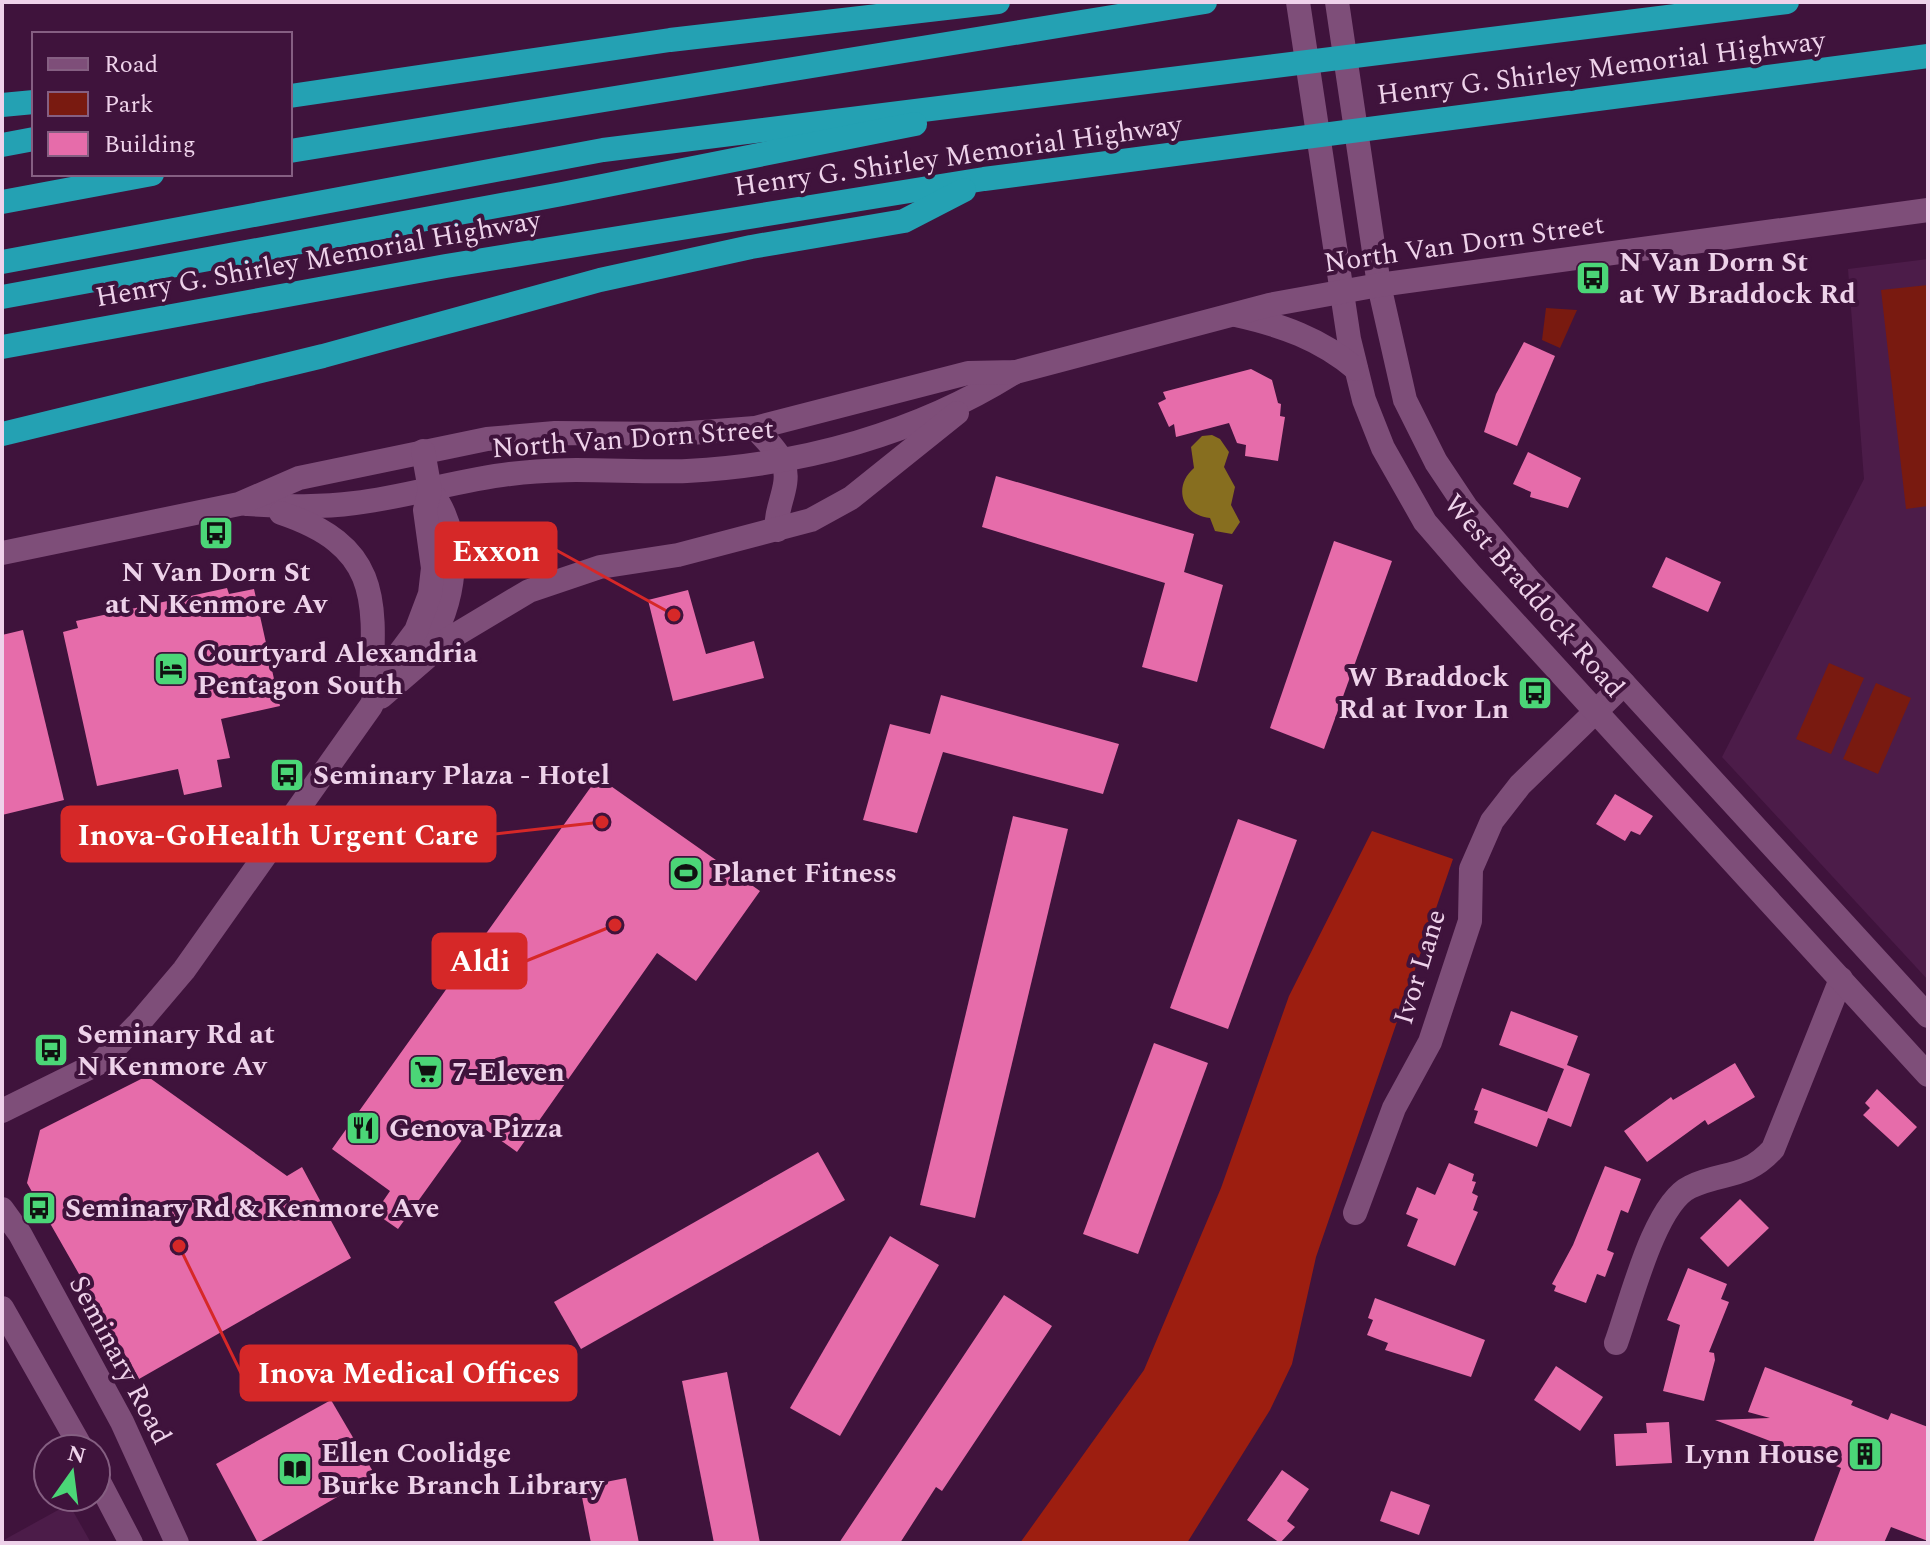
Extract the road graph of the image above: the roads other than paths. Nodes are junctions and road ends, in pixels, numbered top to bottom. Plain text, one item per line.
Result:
1 (998, 2) edge
2 (1205, 2) edge
3 (1298, 2) edge
4 (1337, 2) edge
5 (1787, 2) edge
6 (1928, 56) edge
7 (1110, 85) junction
8 (292, 96) edge
9 (32, 102) edge
10 (2, 105) edge
11 (32, 132) edge
12 (2, 135) edge
13 (32, 139) edge
14 (2, 145) edge
15 (292, 151) edge
16 (141, 176) edge
17 (984, 179) junction
18 (2, 202) edge
19 (1928, 210) edge
20 (2, 262) edge
21 (1379, 285) junction
22 (1342, 292) junction
23 (2, 297) edge
24 (1230, 314) junction
25 (2, 347) edge
26 (1356, 369) junction
27 (1016, 372) junction
28 (101, 410) junction
29 (755, 428) junction
30 (2, 434) edge
31 (2, 446) edge
32 (423, 451) junction
33 (782, 461) junction
34 (430, 490) junction
35 (239, 504) junction
36 (777, 530) junction
37 (2, 553) edge
38 (419, 662) junction
39 (1624, 684) junction
40 (371, 706) junction
41 (1595, 711) junction
42 (1841, 979) junction
43 (1928, 1016) edge
44 (1928, 1075) edge
45 (2, 1111) edge
46 (2, 1209) edge
47 (1355, 1213) dead end
48 (2, 1308) edge
49 (1616, 1343) dead end
50 (73, 1433) edge
51 (112, 1507) edge
52 (131, 1543) edge
53 (177, 1543) edge

1 - 8 highway
2 - 15 highway
3 - 22 main road, West Braddock Road
4 - 21 main road, West Braddock Road
5 - 7 highway
6 - 17 highway, Henry G. Shirley Memorial Highway
7 - 20 highway
7 - 23 highway
9 - 10 highway
11 - 12 highway
13 - 14 highway
16 - 18 highway
17 - 25 highway, Henry G. Shirley Memorial Highway
17 - 28 highway
19 - 21 main road, North Van Dorn Street
21 - 22 main road, North Van Dorn Street
21 - 39 main road, West Braddock Road
22 - 24 main road, North Van Dorn Street
22 - 26 main road, West Braddock Road
24 - 26 main road
24 - 27 main road, North Van Dorn Street
26 - 41 main road, West Braddock Road
27 - 29 main road, North Van Dorn Street
27 - 33 main road, North Van Dorn Street
27 - 36 main road
28 - 30 highway
28 - 31 highway
29 - 32 main road, North Van Dorn Street
29 - 33 main road
32 - 34 main road
32 - 35 main road, North Van Dorn Street
33 - 34 main road, North Van Dorn Street
33 - 36 main road
34 - 35 main road, North Van Dorn Street
34 - 38 main road
34 - 40 main road
35 - 37 main road, North Van Dorn Street
35 - 40 main road
36 - 38 main road
38 - 40 main road
39 - 41 main road, Ivor Lane
39 - 43 main road, West Braddock Road
40 - 45 main road
41 - 42 main road, West Braddock Road
41 - 47 main road, Ivor Lane
42 - 44 main road, West Braddock Road
42 - 49 main road
46 - 53 main road, Seminary Road
48 - 50 main road
51 - 52 main road

